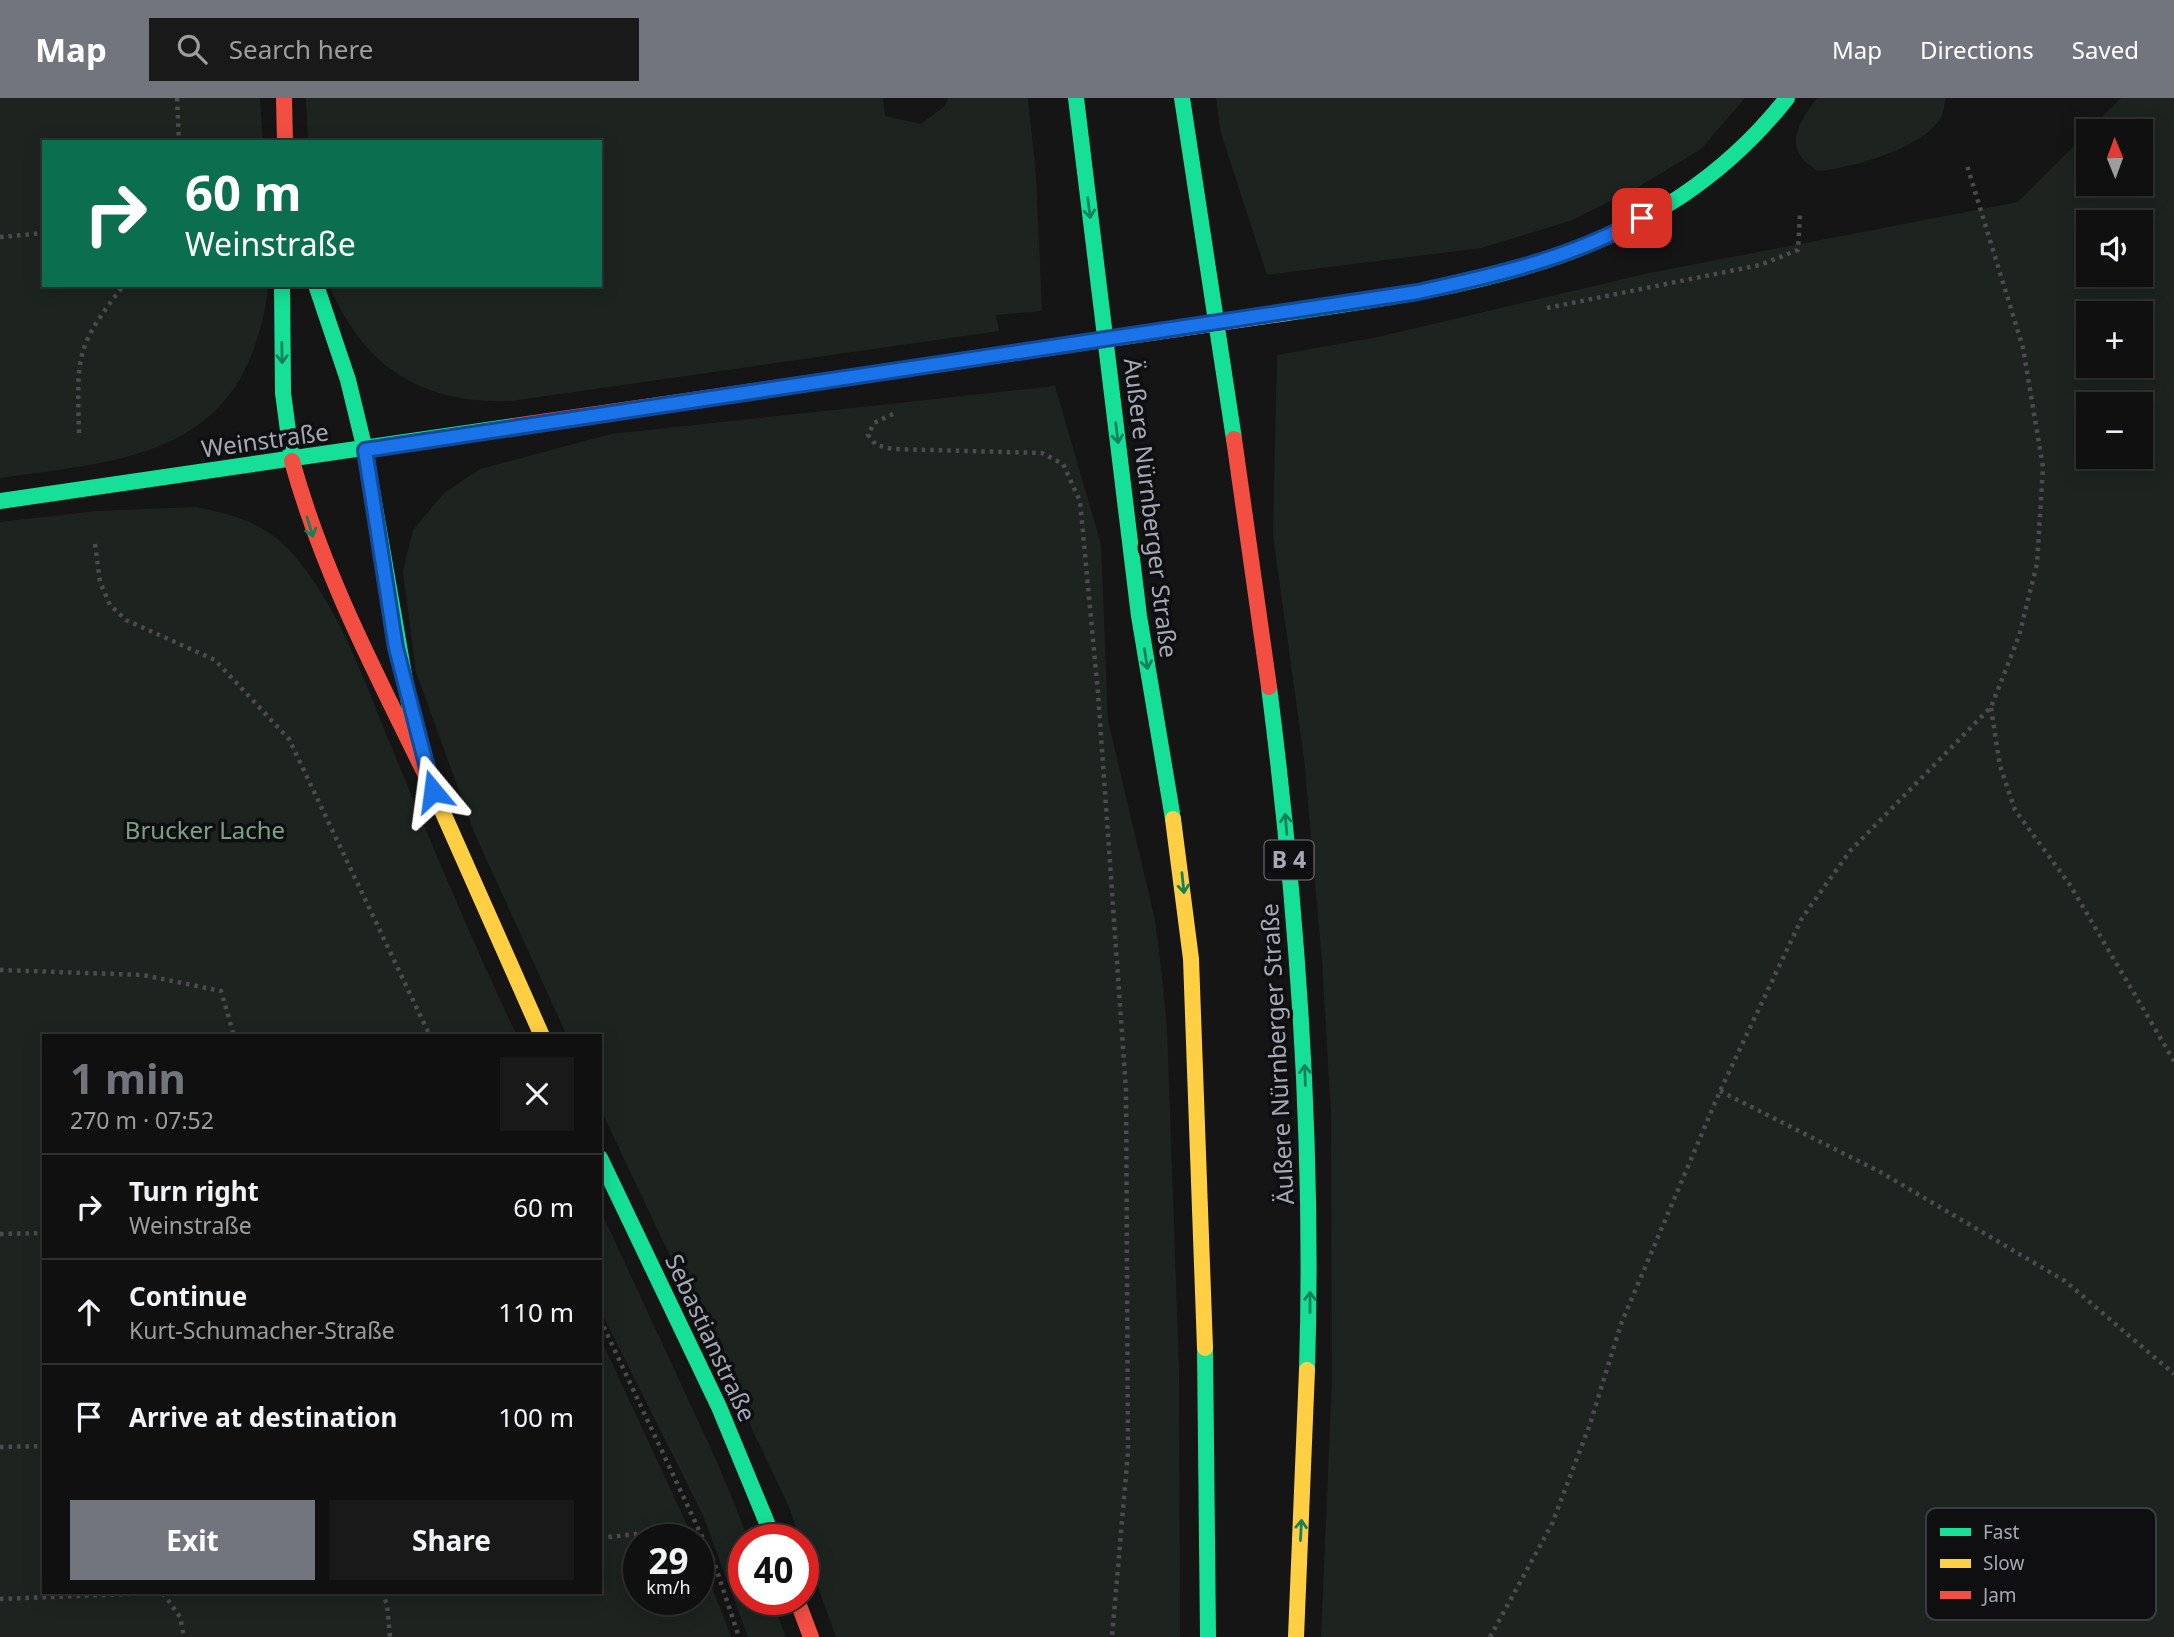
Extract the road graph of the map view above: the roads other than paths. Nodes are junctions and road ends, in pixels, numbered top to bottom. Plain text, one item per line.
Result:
1 (284, 98) edge
2 (1076, 98) edge
3 (1182, 98) edge
4 (1787, 98) edge
5 (286, 139) edge
6 (282, 287) edge
7 (317, 287) edge
8 (365, 450) junction
9 (292, 461) junction
10 (0, 501) edge
11 (433, 791) junction
12 (541, 1034) edge
13 (602, 1162) edge
14 (767, 1524) edge
15 (803, 1615) edge
16 (811, 1637) edge
17 (1208, 1637) edge
18 (1296, 1637) edge

1 - 5 main road
2 -> 17 main road, Äußere Nürnberger Straße
18 -> 3 main road, Äußere Nürnberger Straße / B 4
4 - 8 main road, Weinstraße
6 -> 9 main road
7 - 8 main road
8 - 9 main road, Weinstraße
8 - 11 main road
9 - 10 main road, Weinstraße
9 -> 11 main road
11 - 12 main road
13 - 14 main road, Sebastianstraße
15 - 16 main road

